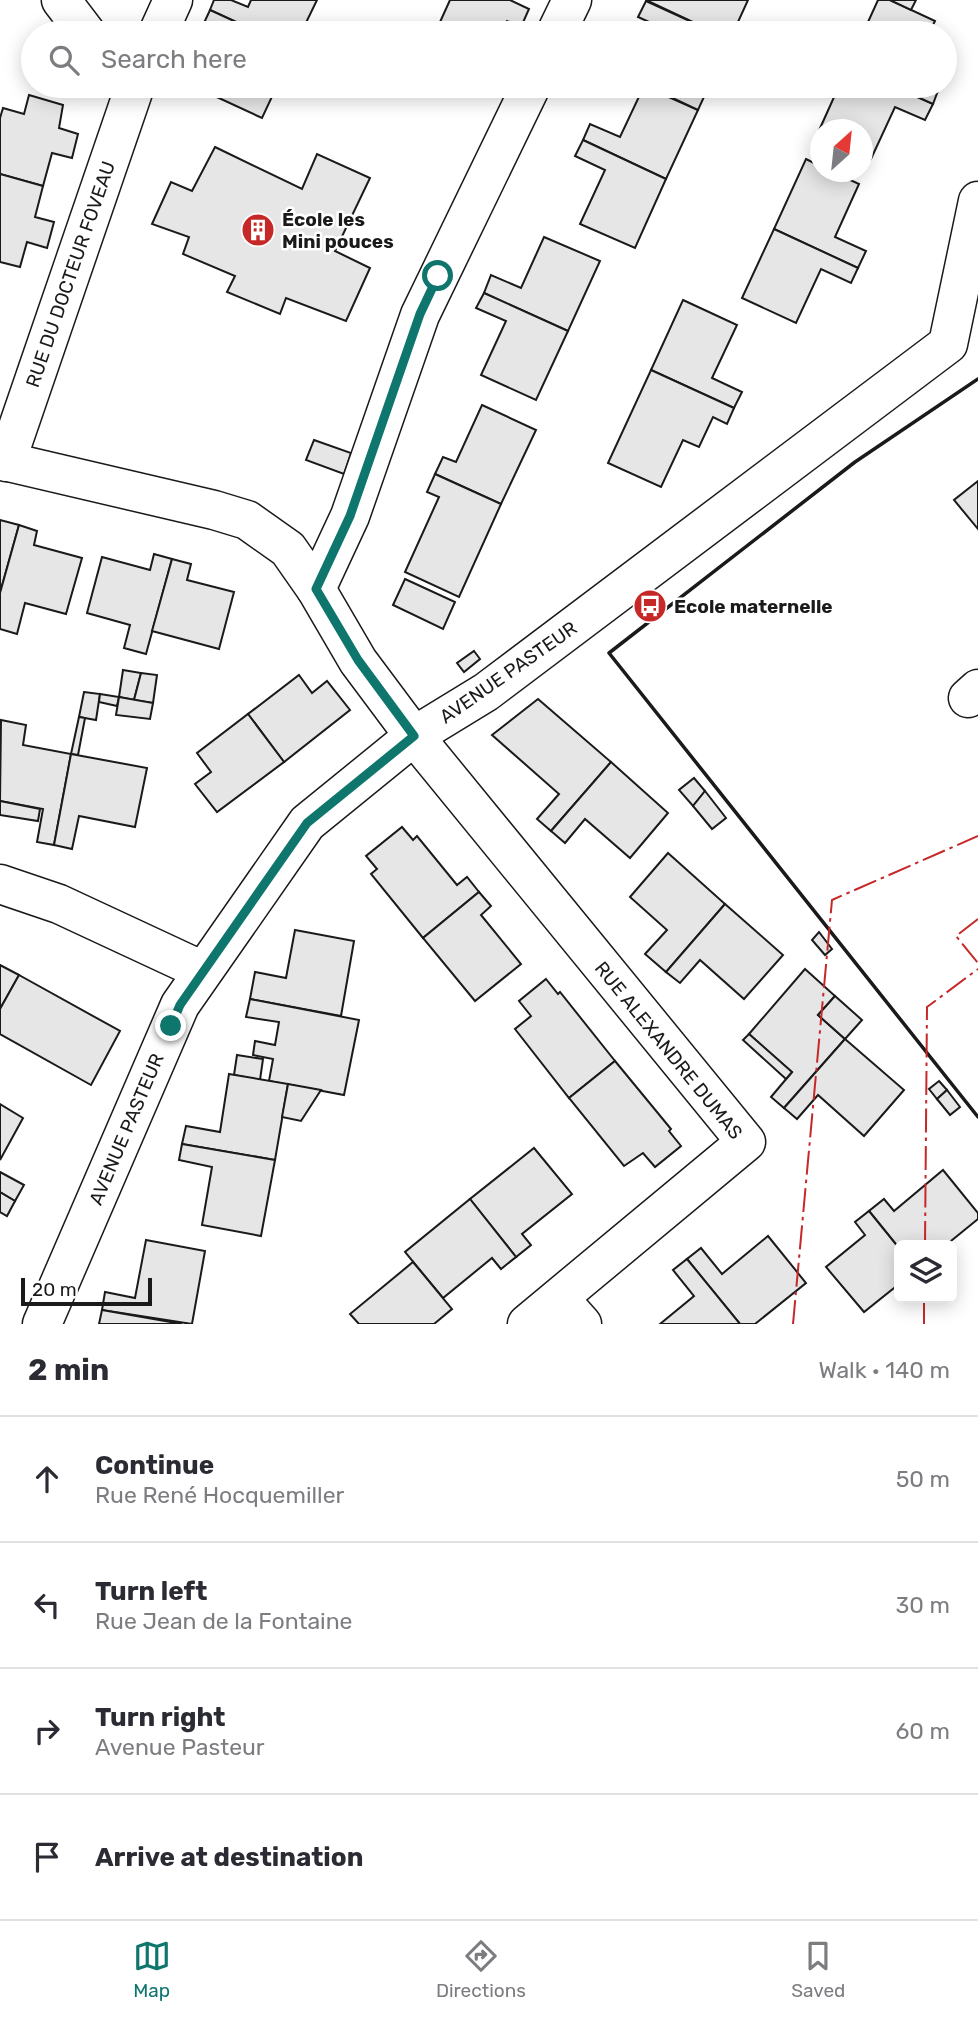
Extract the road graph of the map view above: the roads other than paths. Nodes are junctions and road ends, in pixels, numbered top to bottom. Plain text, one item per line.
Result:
1 (61, 0) edge
2 (173, 0) edge
3 (572, 0) edge
4 (77, 21) edge
5 (164, 21) edge
6 (562, 21) edge
7 (127, 98) edge
8 (525, 98) edge
9 (978, 201) edge
10 (963, 333) edge
11 (3, 461) edge
12 (316, 589) junction
13 (414, 736) junction
14 (0, 884) edge
15 (204, 971) junction
16 (570, 1311) edge
17 (42, 1324) edge
18 (527, 1324) edge

1 - 4 street
2 - 5 street
3 - 6 street
7 - 11 street, RUE DU DOCTEUR FOVEAU
8 - 12 street
9 - 10 street, AVENUE PASTEUR
10 - 13 street, AVENUE PASTEUR
11 - 12 street
12 - 13 street
13 - 15 street, AVENUE PASTEUR
13 - 16 street, RUE ALEXANDRE DUMAS
14 - 15 street
15 - 17 street, AVENUE PASTEUR
16 - 18 street, RUE ALEXANDRE DUMAS

